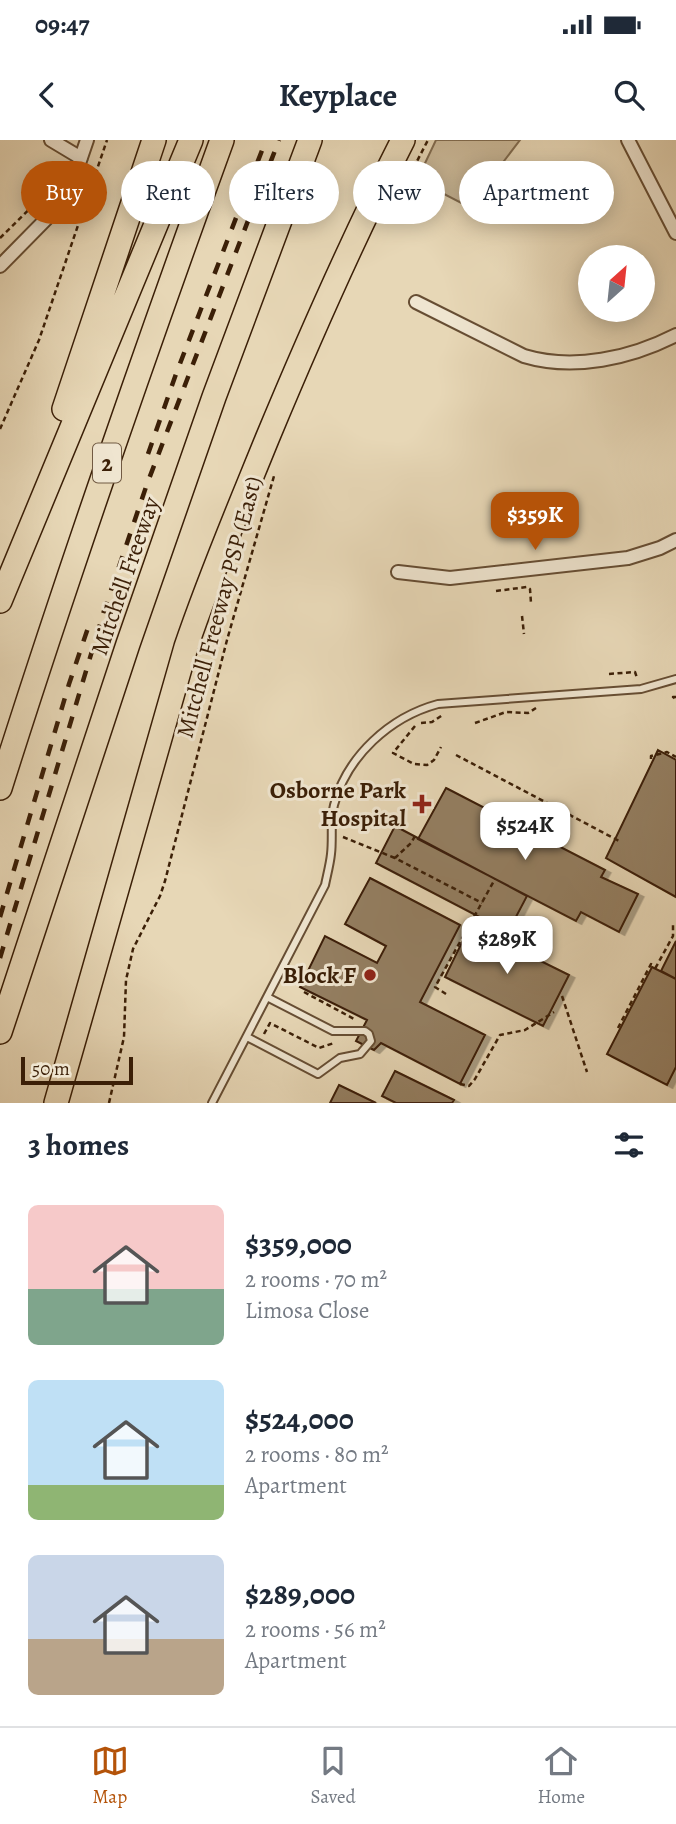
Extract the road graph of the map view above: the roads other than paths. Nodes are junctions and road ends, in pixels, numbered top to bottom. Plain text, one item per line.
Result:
1 (51, 140) edge
2 (88, 140) edge
3 (154, 140) edge
4 (191, 140) edge
5 (222, 140) edge
6 (310, 140) edge
7 (403, 140) edge
8 (628, 140) edge
9 (81, 158) junction
10 (676, 233) edge
11 (0, 266) edge
12 (416, 302) dead end
13 (676, 335) edge
14 (676, 540) edge
15 (398, 572) dead end
16 (0, 599) edge
17 (676, 679) edge
18 (0, 788) edge
19 (267, 997) junction
20 (0, 1032) edge
21 (247, 1037) junction
22 (56, 1103) edge
23 (212, 1103) edge

1 - 9 street
2 - 9 street
3 - 16 highway
4 - 16 highway
5 - 18 highway, 2
6 - 20 highway, Mitchell Freeway
7 - 22 highway
8 - 10 street
9 - 11 street
12 - 13 street
14 - 15 street
17 - 19 lane
19 - 21 lane
19 - 21 lane
21 - 23 lane

